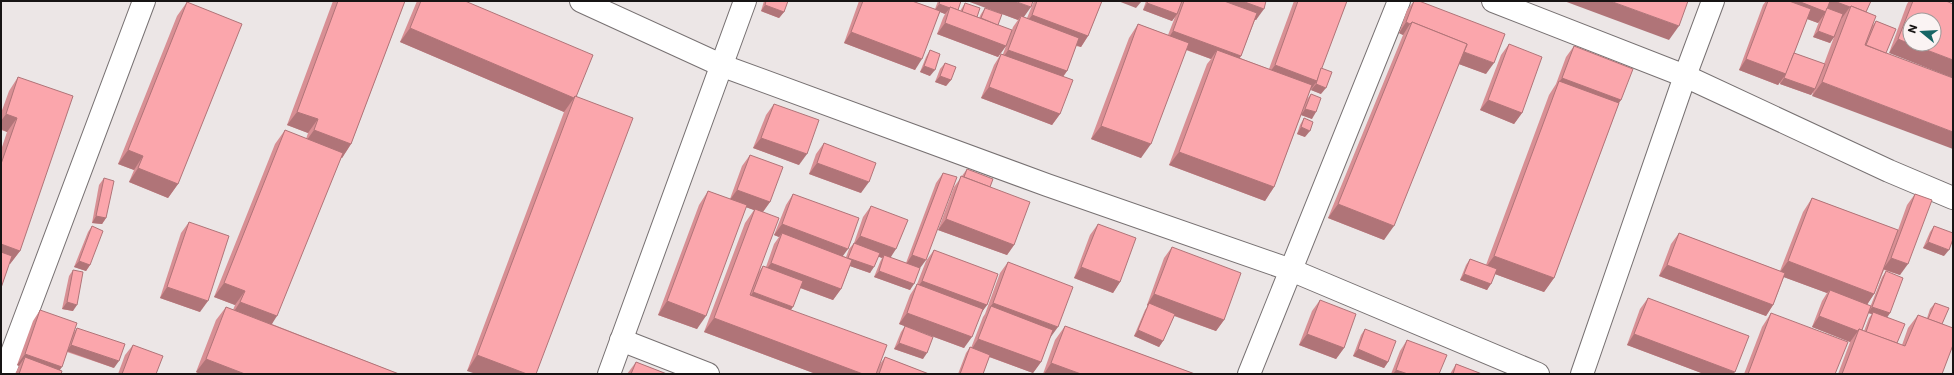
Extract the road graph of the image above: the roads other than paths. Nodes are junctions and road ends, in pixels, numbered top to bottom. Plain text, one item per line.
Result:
1 (144, 1) edge
2 (581, 1) edge
3 (745, 1) edge
4 (1399, 1) edge
5 (1494, 1) edge
6 (1714, 1) edge
7 (723, 66) junction
8 (1685, 76) junction
9 (1953, 198) edge
10 (1292, 270) junction
11 (621, 340) junction
12 (4, 374) edge
13 (609, 374) edge
14 (708, 374) edge
15 (1249, 374) edge
16 (1538, 374) edge
17 (1582, 374) edge

1 - 12 street
2 - 7 street
3 - 7 street
4 - 10 street
5 - 8 street
6 - 8 street
7 - 10 street
7 - 11 street
8 - 9 street
8 - 17 street
10 - 15 street
10 - 16 street
11 - 13 street
11 - 14 street

